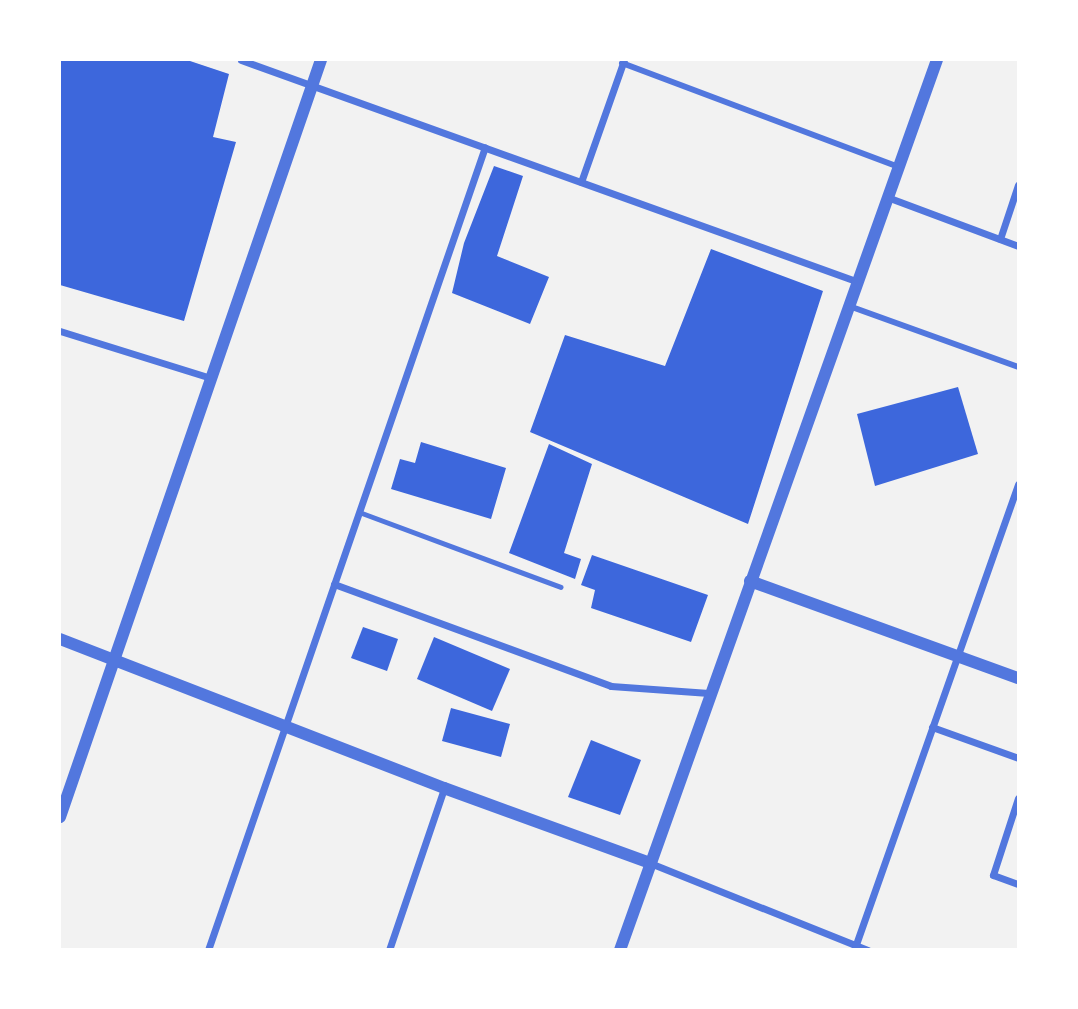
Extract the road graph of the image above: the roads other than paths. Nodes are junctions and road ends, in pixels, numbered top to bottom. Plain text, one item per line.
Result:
1 (241, 60) edge
2 (321, 60) edge
3 (937, 60) edge
4 (623, 62) edge
5 (312, 85) junction
6 (485, 147) junction
7 (898, 167) junction
8 (581, 182) junction
9 (1018, 185) edge
10 (887, 197) junction
11 (1000, 239) junction
12 (1018, 246) edge
13 (856, 281) junction
14 (847, 306) junction
15 (60, 331) edge
16 (1018, 367) edge
17 (211, 378) junction
18 (1018, 484) edge
19 (359, 512) junction
20 (750, 581) junction
21 (334, 584) junction
22 (561, 587) dead end
23 (60, 639) edge
24 (957, 656) junction
25 (114, 659) junction
26 (1018, 678) edge
27 (709, 693) junction
28 (284, 726) junction
29 (932, 727) junction
30 (1018, 758) edge
31 (444, 788) junction
32 (1018, 798) edge
33 (60, 817) edge
34 (650, 863) junction
35 (1018, 884) edge
36 (855, 947) edge
37 (208, 950) edge
38 (389, 950) edge
39 (620, 950) edge
40 (868, 950) edge

1 - 5 street
2 - 5 street
3 - 7 street
4 - 7 street
4 - 8 street
5 - 6 street
5 - 17 street
6 - 8 street
6 - 19 street
7 - 10 street
8 - 13 street
9 - 11 street
10 - 11 street
10 - 13 street
11 - 12 street
13 - 14 street
14 - 16 street
14 - 20 street
15 - 17 street
17 - 25 street
18 - 24 street
19 - 21 street
19 - 22 lane
20 - 24 street
20 - 27 street
21 - 27 street
21 - 28 street
23 - 25 street
24 - 26 street
24 - 29 street
25 - 28 street
25 - 33 street
27 - 34 street
28 - 31 street
28 - 37 street
29 - 30 street
29 - 36 street
31 - 34 street
31 - 38 street
32 - 35 street
34 - 36 street
34 - 39 street
36 - 40 street

